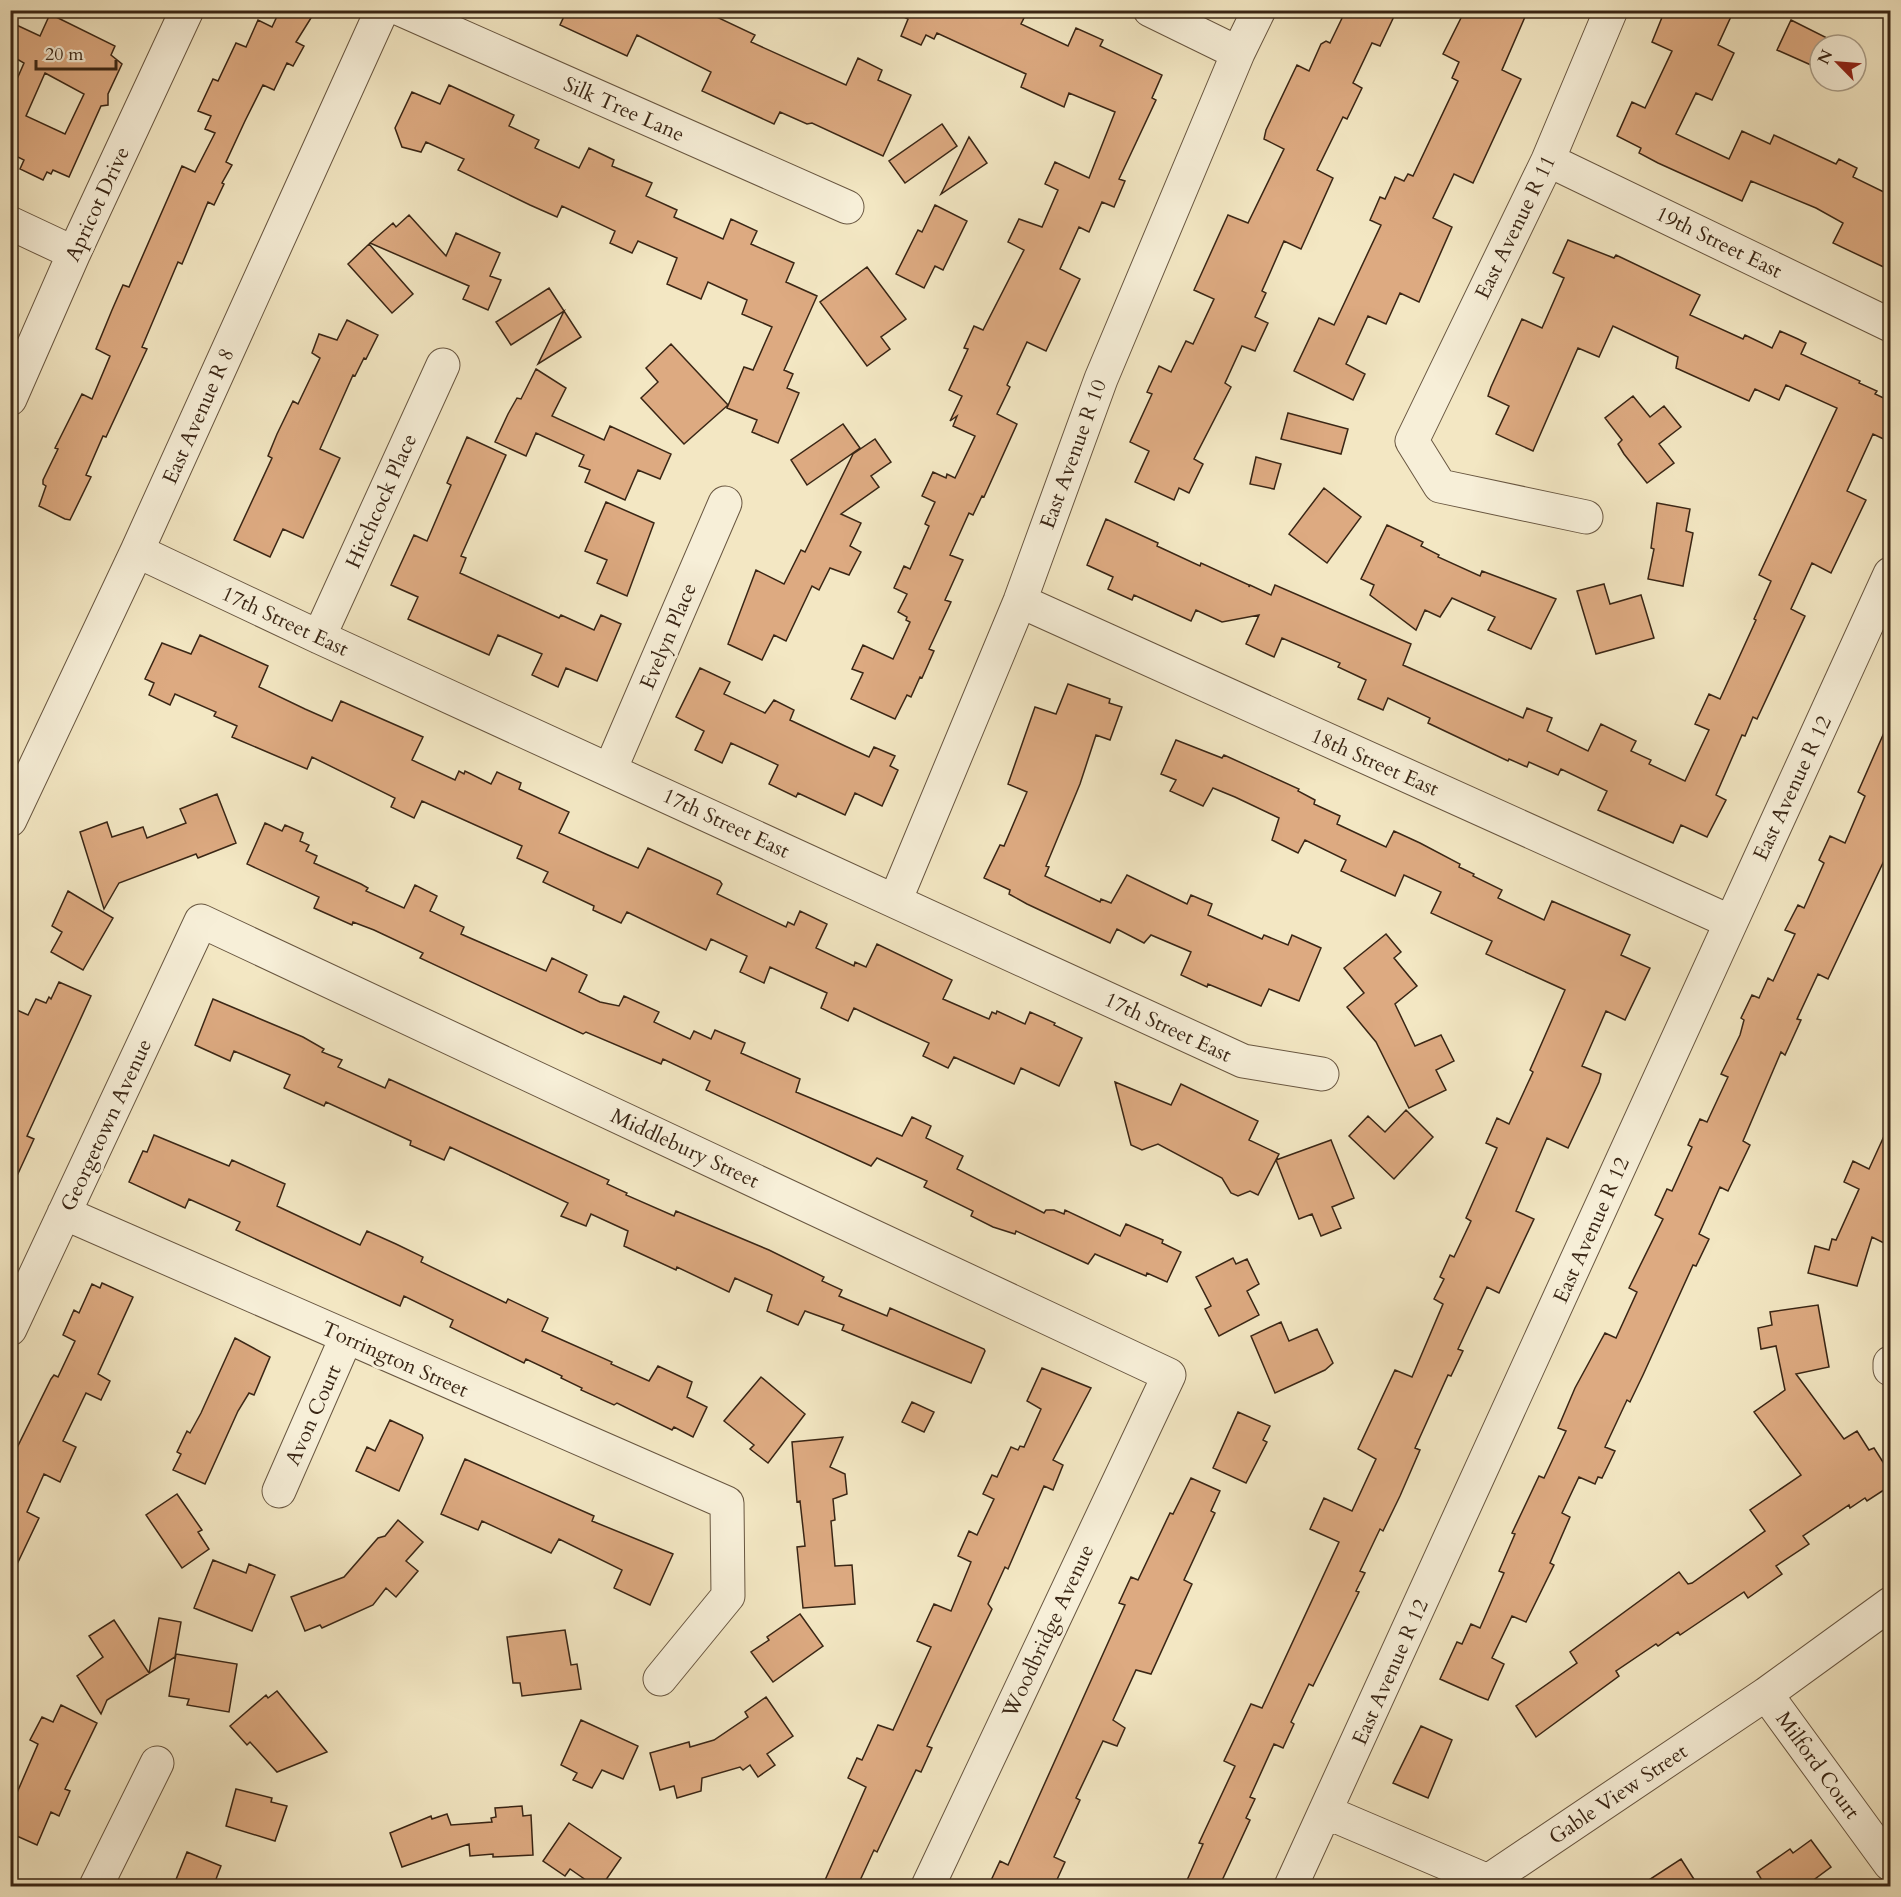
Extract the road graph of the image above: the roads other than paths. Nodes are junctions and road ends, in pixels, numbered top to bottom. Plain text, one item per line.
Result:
1 (382, 10) edge
2 (402, 10) edge
3 (1150, 10) edge
4 (1259, 10) edge
5 (1611, 10) edge
6 (186, 11) edge
7 (1238, 53) junction
8 (1548, 160) junction
9 (847, 207) dead end
10 (10, 223) edge
11 (74, 252) junction
12 (1890, 325) edge
13 (443, 365) dead end
14 (10, 399) edge
15 (725, 503) dead end
16 (1586, 517) dead end
17 (137, 551) junction
18 (1890, 574) edge
19 (1020, 602) junction
20 (319, 637) junction
21 (610, 770) junction
22 (10, 820) edge
23 (895, 901) junction
24 (201, 921) joint
25 (1731, 922) junction
26 (1322, 1074) dead end
27 (64, 1213) junction
28 (10, 1329) edge
29 (346, 1338) junction
30 (1890, 1363) edge
31 (1890, 1369) edge
32 (1169, 1375) joint
33 (279, 1491) dead end
34 (1890, 1604) edge
35 (660, 1678) dead end
36 (1766, 1694) junction
37 (158, 1763) dead end
38 (1326, 1812) junction
39 (1890, 1864) edge
40 (96, 1887) edge
41 (928, 1887) edge
42 (1291, 1887) edge

1 - 17 street, East Avenue R 8
2 - 9 street, Silk Tree Lane
3 - 7 street
4 - 7 street, East Avenue R 10
5 - 8 street, East Avenue R 11
6 - 11 street, Apricot Drive
7 - 19 street, East Avenue R 10
8 - 12 street, 19th Street East
8 - 16 street, East Avenue R 11
10 - 11 street
11 - 14 street, Apricot Drive
13 - 20 street, Hitchcock Place
15 - 21 street, Evelyn Place
17 - 20 street, 17th Street East
17 - 22 street, East Avenue R 8
18 - 25 street, East Avenue R 12
19 - 23 street, East Avenue R 10
19 - 25 street, 18th Street East
20 - 21 street, 17th Street East
21 - 23 street, 17th Street East
23 - 26 street, 17th Street East
24 - 27 street, Georgetown Avenue
24 - 32 street, Middlebury Street
25 - 38 street, East Avenue R 12
27 - 28 street, Georgetown Avenue
27 - 29 street, Torrington Street
29 - 33 street, Avon Court
29 - 35 street, Torrington Street
30 - 31 street
32 - 41 street, Woodbridge Avenue
34 - 36 street, Gable View Street
36 - 38 street, Gable View Street
36 - 39 street, Milford Court
37 - 40 street
38 - 42 street, East Avenue R 12

